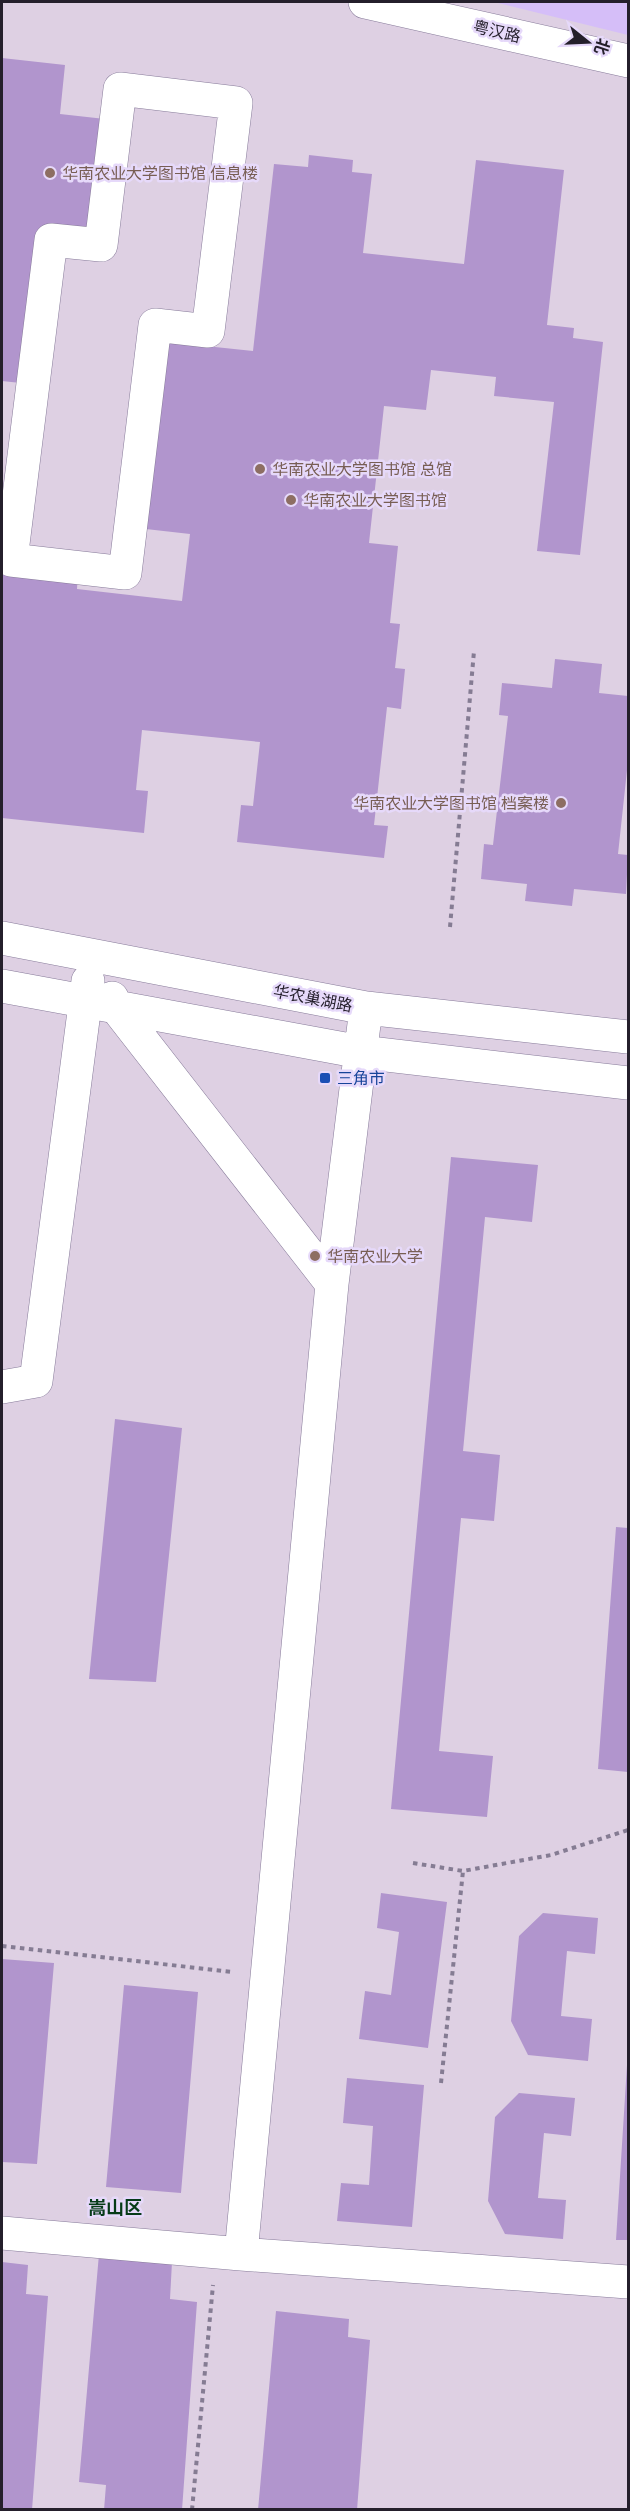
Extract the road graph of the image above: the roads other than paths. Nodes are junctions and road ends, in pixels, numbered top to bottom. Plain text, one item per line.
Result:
1 (365, 2) edge
2 (628, 61) edge
3 (236, 103) joint
4 (2, 938) edge
5 (91, 956) junction
6 (2, 986) edge
7 (101, 1004) junction
8 (366, 1008) junction
9 (628, 1037) edge
10 (361, 1052) junction
11 (628, 1083) edge
12 (332, 1284) junction
13 (2, 1387) edge
14 (2, 2233) edge
15 (229, 2253) junction
16 (628, 2282) edge

1 - 2 street, 粤汉路
3 - 3 street
4 - 5 street, 华农巢湖路
5 - 7 street
5 - 8 street, 华农巢湖路
6 - 7 street
7 - 10 street
7 - 12 street
7 - 13 street
8 - 9 street, 华农巢湖路
8 - 10 street
10 - 11 street
10 - 12 street
12 - 15 street
14 - 15 street
15 - 16 street

